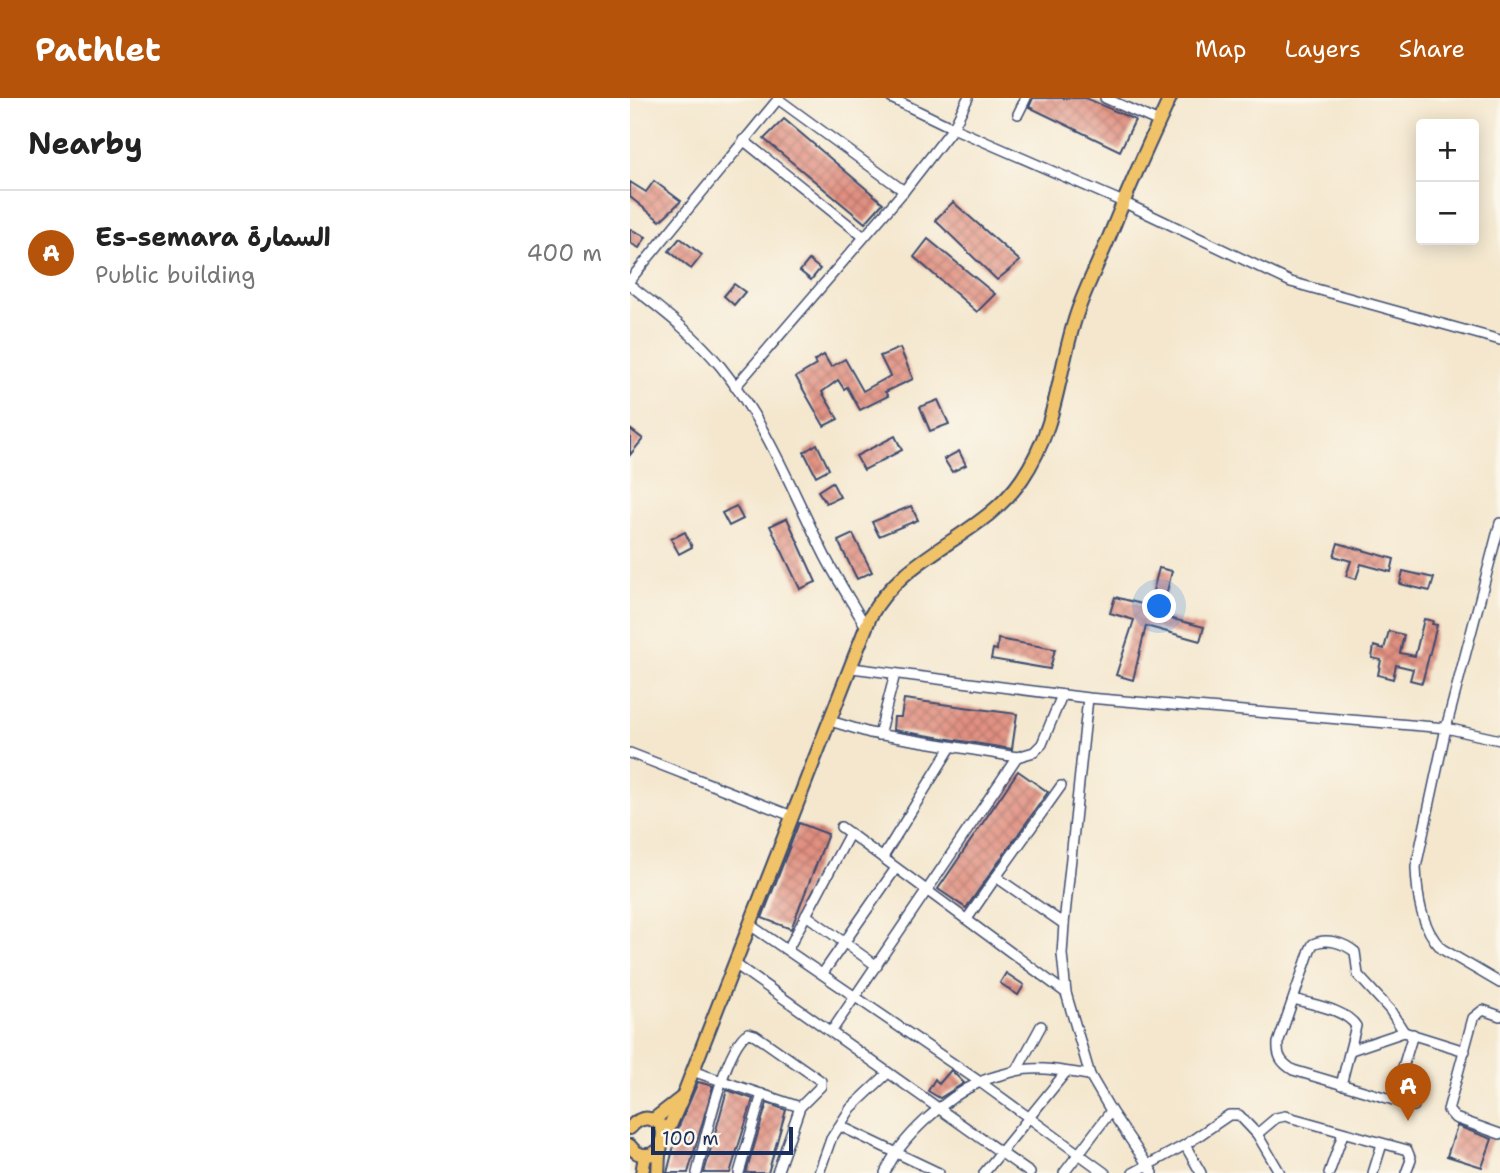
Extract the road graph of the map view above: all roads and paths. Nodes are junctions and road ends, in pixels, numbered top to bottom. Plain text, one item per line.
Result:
1 (891, 98) edge
2 (968, 98) edge
3 (1026, 98) edge
4 (1105, 98) edge
5 (1170, 98) edge
6 (778, 99) edge
7 (1018, 114) dead end
8 (1159, 122) junction
9 (953, 128) junction
10 (743, 140) junction
11 (904, 191) junction
12 (1123, 202) junction
13 (864, 237) junction
14 (630, 280) edge
15 (630, 285) edge
16 (1500, 340) edge
17 (735, 387) junction
18 (1500, 523) edge
19 (866, 627) junction
20 (852, 668) junction
21 (895, 674) junction
22 (1062, 695) junction
23 (1088, 698) junction
24 (831, 721) junction
25 (1446, 728) junction
26 (879, 735) junction
27 (1500, 740) edge
28 (951, 747) junction
29 (630, 753) edge
30 (1017, 757) junction
31 (1061, 786) dead end
32 (792, 816) junction
33 (841, 827) dead end
34 (850, 833) junction
35 (883, 857) junction
36 (896, 868) junction
37 (996, 877) junction
38 (928, 891) junction
39 (806, 915) junction
40 (967, 919) junction
41 (1064, 924) junction
42 (750, 925) junction
43 (844, 943) junction
44 (788, 949) junction
45 (735, 964) junction
46 (877, 966) junction
47 (823, 973) junction
48 (1500, 983) edge
49 (1066, 992) junction
50 (856, 996) junction
51 (1294, 999) junction
52 (1500, 1016) edge
53 (1041, 1026) dead end
54 (831, 1032) junction
55 (1409, 1033) junction
56 (1351, 1050) junction
57 (1465, 1051) junction
58 (1017, 1070) junction
59 (692, 1071) junction
60 (1066, 1072) junction
61 (888, 1073) junction
62 (1090, 1074) junction
63 (722, 1082) junction
64 (980, 1082) junction
65 (1341, 1085) junction
66 (762, 1094) junction
67 (683, 1096) junction
68 (1393, 1100) junction
69 (1414, 1106) dead end
70 (800, 1107) junction
71 (939, 1108) junction
72 (1111, 1111) junction
73 (1029, 1118) junction
74 (653, 1120) junction
75 (633, 1122) edge
76 (840, 1126) junction
77 (1257, 1134) junction
78 (1343, 1134) junction
79 (1500, 1134) edge
80 (662, 1143) junction
81 (1382, 1144) junction
82 (1185, 1145) junction
83 (630, 1146) edge
84 (894, 1153) junction
85 (1002, 1153) junction
86 (1077, 1155) junction
87 (645, 1156) junction
88 (1151, 1169) edge
89 (822, 1172) edge
90 (642, 1173) edge
91 (658, 1173) edge
92 (697, 1173) edge
93 (739, 1173) edge
94 (777, 1173) edge
95 (885, 1173) edge
96 (939, 1173) edge
97 (984, 1173) edge
98 (1030, 1173) edge
99 (1064, 1173) edge
100 (1105, 1173) edge
101 (1133, 1173) edge
102 (1201, 1173) edge
103 (1280, 1173) edge
104 (1329, 1173) edge
105 (1373, 1173) edge
106 (1406, 1173) edge

1 - 9 street
2 - 9 street
3 - 7 street
4 - 8 street
5 - 8 main road
6 - 10 street
6 - 11 street
8 - 12 main road
9 - 11 street
9 - 12 street
10 - 13 street
10 - 14 street
11 - 13 street
12 - 16 street
12 - 19 main road
13 - 17 street
15 - 17 street
17 - 19 street
18 - 25 street
19 - 20 main road
20 - 21 street
20 - 24 main road
21 - 22 street
21 - 26 street
22 - 23 street
22 - 30 street
23 - 25 street
23 - 41 street
24 - 26 street
24 - 32 main road
25 - 27 street
25 - 48 street
26 - 28 street
28 - 30 street
28 - 35 street
29 - 32 street
30 - 38 street
31 - 37 street
32 - 42 main road
33 - 34 street
34 - 35 street
34 - 39 street
35 - 36 street
36 - 38 street
36 - 43 street
37 - 40 street
37 - 41 street
38 - 40 street
38 - 46 street
39 - 43 street
39 - 44 street
40 - 49 street
41 - 49 street
42 - 44 street
42 - 45 main road
43 - 46 street
43 - 47 street
44 - 47 street
45 - 54 street
45 - 59 main road
46 - 50 street
47 - 50 street
49 - 62 street
50 - 54 street
50 - 64 street
51 - 55 street
51 - 56 street
51 - 65 street
52 - 57 street
53 - 58 street
54 - 61 street
55 - 56 street
55 - 57 street
55 - 68 street
56 - 65 street
57 - 79 street
58 - 60 street
58 - 64 street
59 - 63 street
59 - 67 main road
60 - 62 street
60 - 73 street
61 - 71 street
61 - 76 street
62 - 72 street
63 - 66 street
63 - 70 street
63 - 92 street
64 - 71 street
64 - 73 street
65 - 68 street
66 - 70 street
66 - 93 street
67 - 74 main road
67 - 80 main road
68 - 69 street
70 - 94 street
71 - 84 street
71 - 85 street
72 - 86 street
72 - 88 street
73 - 85 street
73 - 86 street
74 - 75 main road
74 - 80 main road
76 - 84 street
76 - 89 street
77 - 78 street
77 - 82 street
77 - 103 street
78 - 81 street
78 - 104 street
80 - 87 main road
80 - 91 main road
81 - 105 street
81 - 106 street
82 - 88 street
82 - 102 street
83 - 87 main road
84 - 95 street
84 - 96 street
85 - 97 street
85 - 98 street
86 - 99 street
86 - 100 street
87 - 90 main road
88 - 101 street

